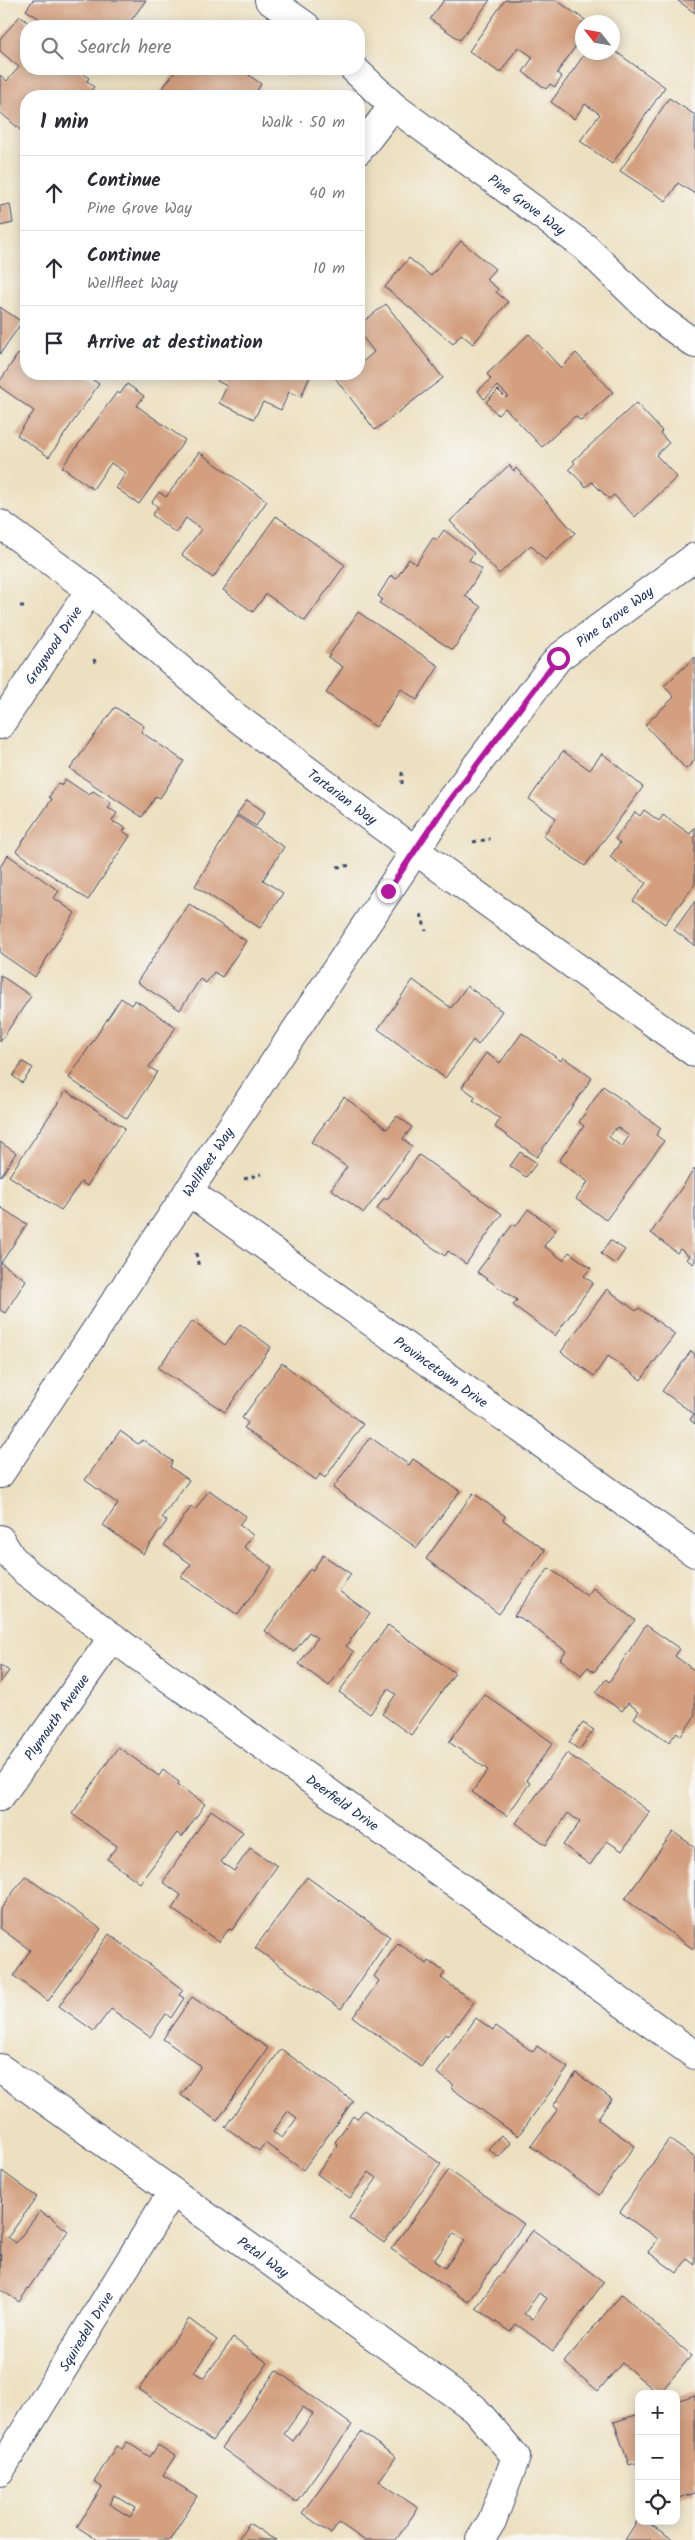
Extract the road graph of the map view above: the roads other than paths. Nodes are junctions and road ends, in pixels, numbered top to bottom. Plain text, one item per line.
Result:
1 (269, 0) edge
2 (297, 20) edge
3 (360, 75) edge
4 (393, 106) junction
5 (365, 142) edge
6 (695, 344) edge
7 (0, 524) edge
8 (695, 557) edge
9 (90, 590) junction
10 (0, 725) edge
11 (416, 850) junction
12 (695, 1053) edge
13 (188, 1191) junction
14 (0, 1474) edge
15 (0, 1539) edge
16 (695, 1553) edge
17 (112, 1637) junction
18 (0, 1797) edge
19 (695, 2055) edge
20 (0, 2068) edge
21 (172, 2192) junction
22 (0, 2471) edge
23 (480, 2540) edge

1 - 2 street
3 - 4 street, Pine Grove Way
4 - 5 street
4 - 6 street, Pine Grove Way
7 - 9 street, Tartarian Way
8 - 11 street, Pine Grove Way
9 - 10 street, Graywood Drive
9 - 11 street, Tartarian Way
11 - 12 street, Tartarian Way
11 - 13 street, Wellfleet Way
13 - 14 street, Wellfleet Way
13 - 16 street, Provincetown Drive
15 - 17 street, Deerfield Drive
17 - 18 street, Plymouth Avenue
17 - 19 street, Deerfield Drive
20 - 21 street, Petal Way
21 - 22 street, Squiredell Drive
21 - 23 street, Petal Way

